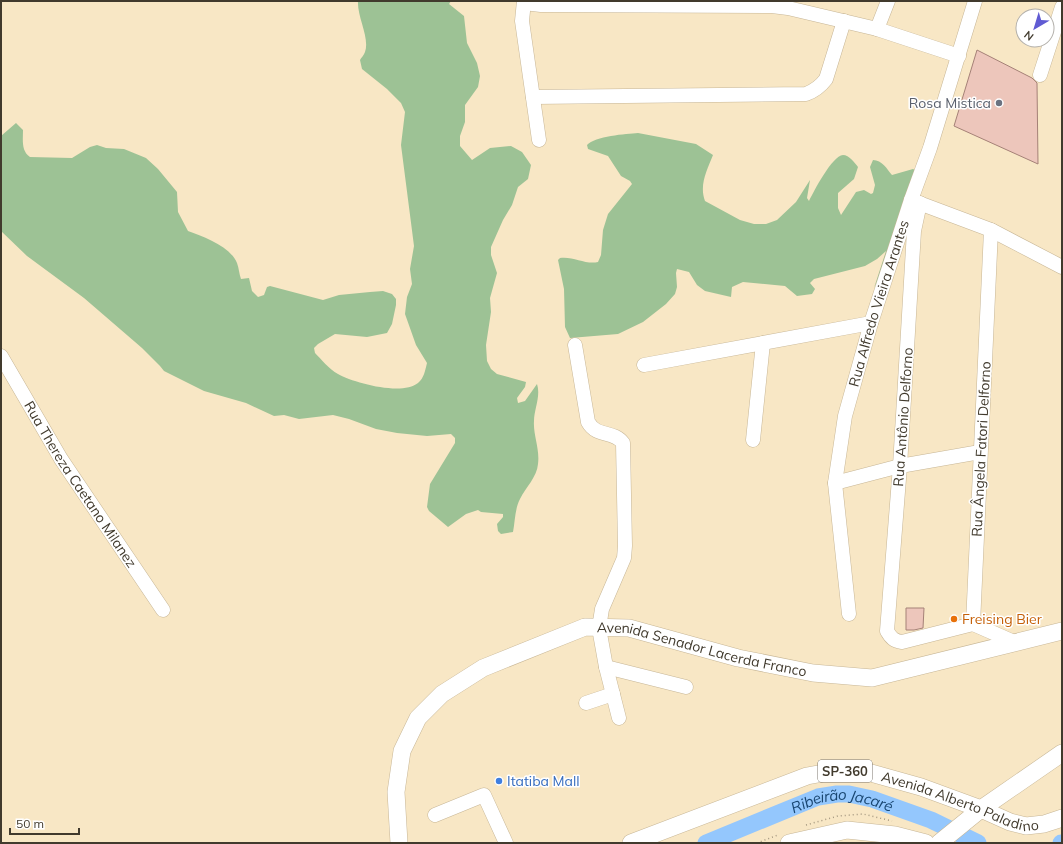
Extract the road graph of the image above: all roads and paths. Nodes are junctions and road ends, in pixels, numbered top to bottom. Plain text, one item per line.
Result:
1 (888, 1) edge
2 (975, 1) edge
3 (524, 2) edge
4 (678, 3) edge
5 (1062, 7) edge
6 (844, 21) junction
7 (877, 29) junction
8 (959, 56) junction
9 (1040, 75) dead end
10 (533, 97) junction
11 (539, 140) dead end
12 (916, 202) junction
13 (991, 230) junction
14 (1062, 268) edge
15 (871, 323) junction
16 (763, 343) junction
17 (575, 345) dead end
18 (1, 356) edge
19 (644, 365) dead end
20 (753, 440) dead end
21 (980, 452) junction
22 (900, 466) junction
23 (835, 483) junction
24 (163, 610) dead end
25 (849, 614) dead end
26 (973, 624) junction
27 (599, 628) junction
28 (1062, 631) edge
29 (1014, 642) junction
30 (606, 667) junction
31 (686, 687) dead end
32 (613, 694) junction
33 (586, 703) dead end
34 (619, 718) dead end
35 (1062, 753) edge
36 (976, 813) junction
37 (435, 815) dead end
38 (1062, 818) edge
39 (942, 841) edge
40 (399, 843) edge
41 (506, 843) edge
42 (631, 843) edge
43 (789, 843) edge
44 (926, 843) edge

1 - 7 street
2 - 8 street, Rua Alfredo Vieira Arantes
3 - 4 street
3 - 10 street
4 - 6 street
5 - 9 street
6 - 7 street
6 - 10 street
7 - 8 street
8 - 12 street, Rua Alfredo Vieira Arantes
10 - 11 street
12 - 13 street
12 - 15 street, Rua Alfredo Vieira Arantes
12 - 22 street, Rua Antônio Delforno
13 - 14 street
13 - 21 street, Rua Ângela Fatori Delforno
15 - 16 street
15 - 23 street, Rua Alfredo Vieira Arantes
16 - 19 street
16 - 20 street
17 - 27 street
18 - 24 street, Rua Thereza Caetano Milanez
21 - 22 street
21 - 26 street, Rua Ângela Fatori Delforno
22 - 23 street
22 - 26 street, Rua Antônio Delforno
23 - 25 street, Rua Alfredo Vieira Arantes
26 - 29 street
27 - 29 main road, Avenida Senador Lacerda Franco
27 - 30 street
27 - 40 main road, Avenida Senador Lacerda Franco
28 - 29 main road, Avenida Senador Lacerda Franco
30 - 31 street
30 - 32 street
32 - 33 street
32 - 34 street
35 - 36 main road
36 - 38 main road, Avenida Alberto Paladino / SP-360
36 - 39 main road
36 - 42 main road, Avenida Alberto Paladino / SP-360
37 - 41 street
43 - 44 main road

